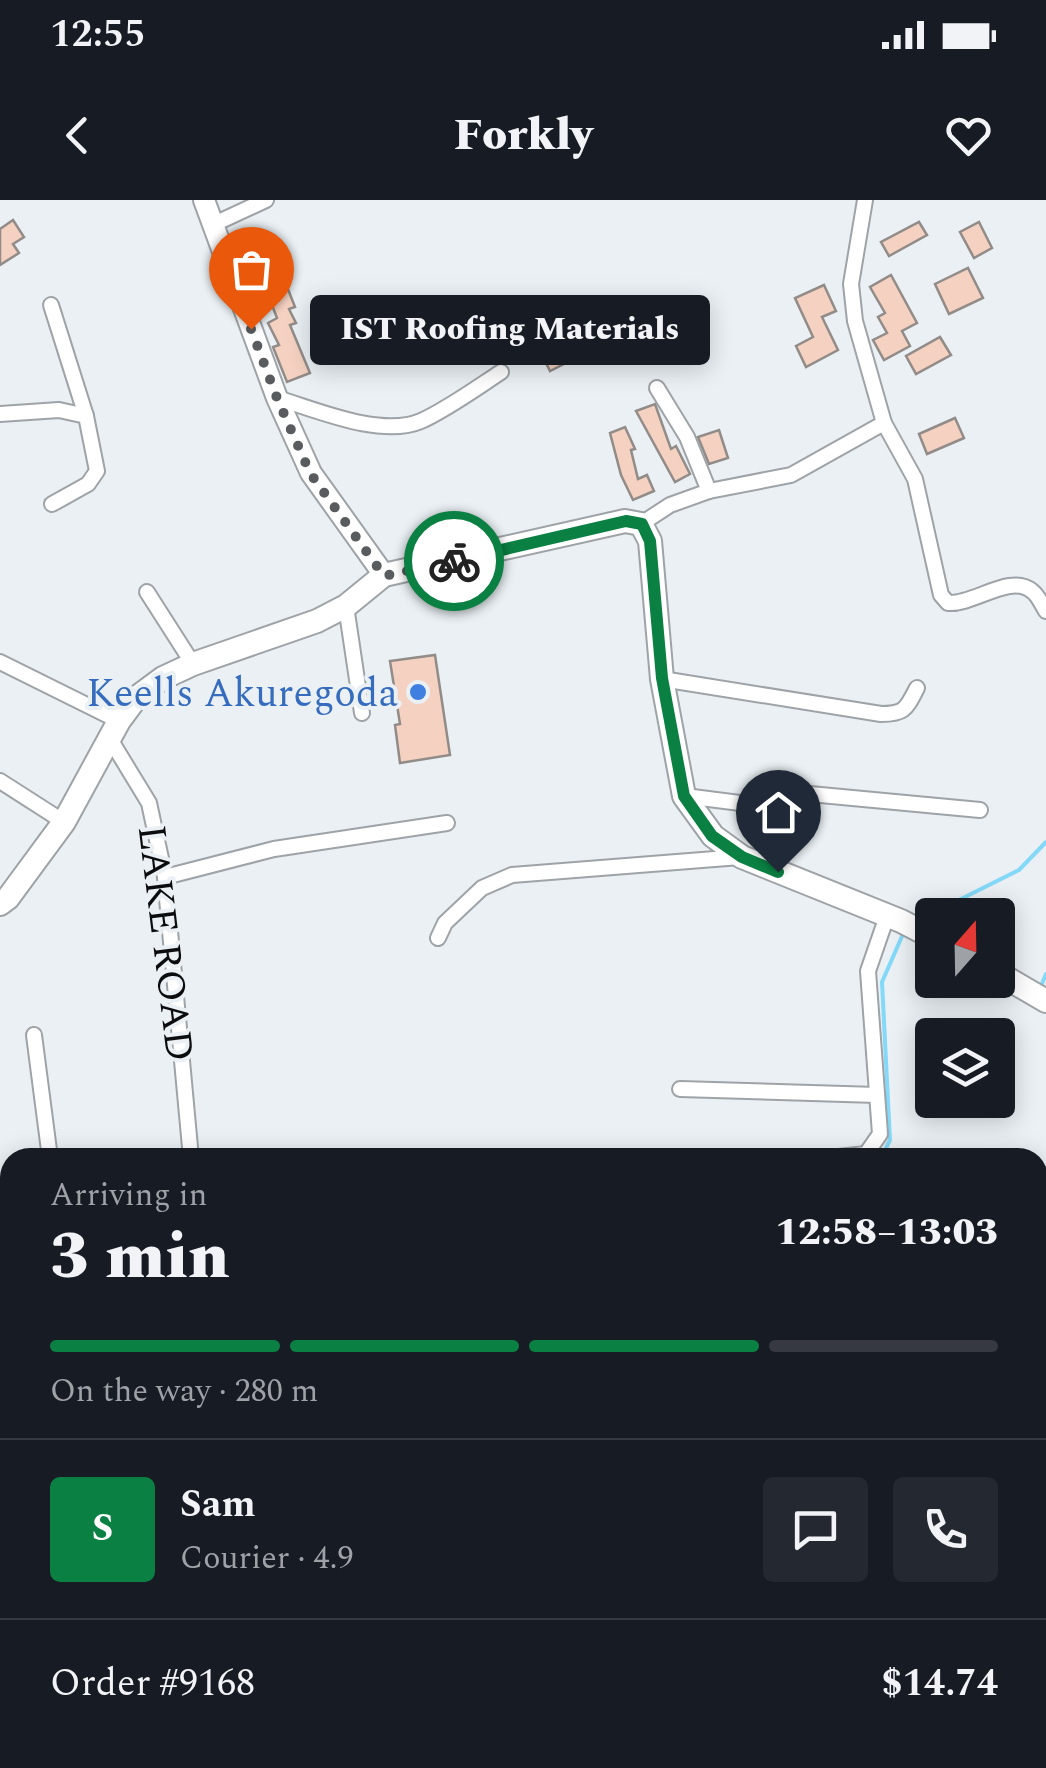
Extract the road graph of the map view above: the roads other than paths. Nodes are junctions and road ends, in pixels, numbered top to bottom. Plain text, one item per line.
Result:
1 (204, 200) edge
2 (266, 200) edge
3 (865, 200) edge
4 (212, 225) junction
5 (50, 306) dead end
6 (501, 372) dead end
7 (658, 388) dead end
8 (277, 398) junction
9 (0, 414) edge
10 (86, 416) junction
11 (884, 424) junction
12 (710, 491) junction
13 (52, 504) dead end
14 (642, 524) junction
15 (384, 576) junction
16 (147, 592) dead end
17 (346, 606) junction
18 (1046, 611) edge
19 (0, 662) edge
20 (193, 664) junction
21 (662, 678) junction
22 (917, 688) dead end
23 (362, 713) dead end
24 (115, 730) junction
25 (0, 781) edge
26 (684, 796) junction
27 (980, 810) dead end
28 (64, 822) junction
29 (446, 824) dead end
30 (742, 857) junction
31 (165, 877) junction
32 (0, 904) edge
33 (894, 918) junction
34 (915, 928) edge
35 (438, 938) dead end
36 (1015, 983) edge
37 (1046, 1001) edge
38 (34, 1035) dead end
39 (680, 1090) dead end
40 (877, 1094) junction
41 (49, 1148) edge
42 (190, 1148) edge
43 (870, 1148) edge

1 - 4 street
2 - 4 street
3 - 11 street
4 - 8 street
5 - 10 street
6 - 8 street
7 - 12 street
8 - 15 street
9 - 10 street
10 - 13 street
11 - 12 street
11 - 18 street
12 - 14 street
14 - 15 main road
14 - 21 main road
15 - 17 main road
16 - 20 street
17 - 20 main road
17 - 23 street
19 - 24 street
20 - 24 main road
21 - 22 street
21 - 26 main road
24 - 28 main road
24 - 31 street, LAKE ROAD
25 - 28 street
26 - 27 street
26 - 30 main road
28 - 32 main road
29 - 31 street
30 - 33 main road
30 - 35 street
31 - 42 street, LAKE ROAD
33 - 34 main road
33 - 40 street
36 - 37 main road
38 - 41 street
39 - 40 street
40 - 43 street

